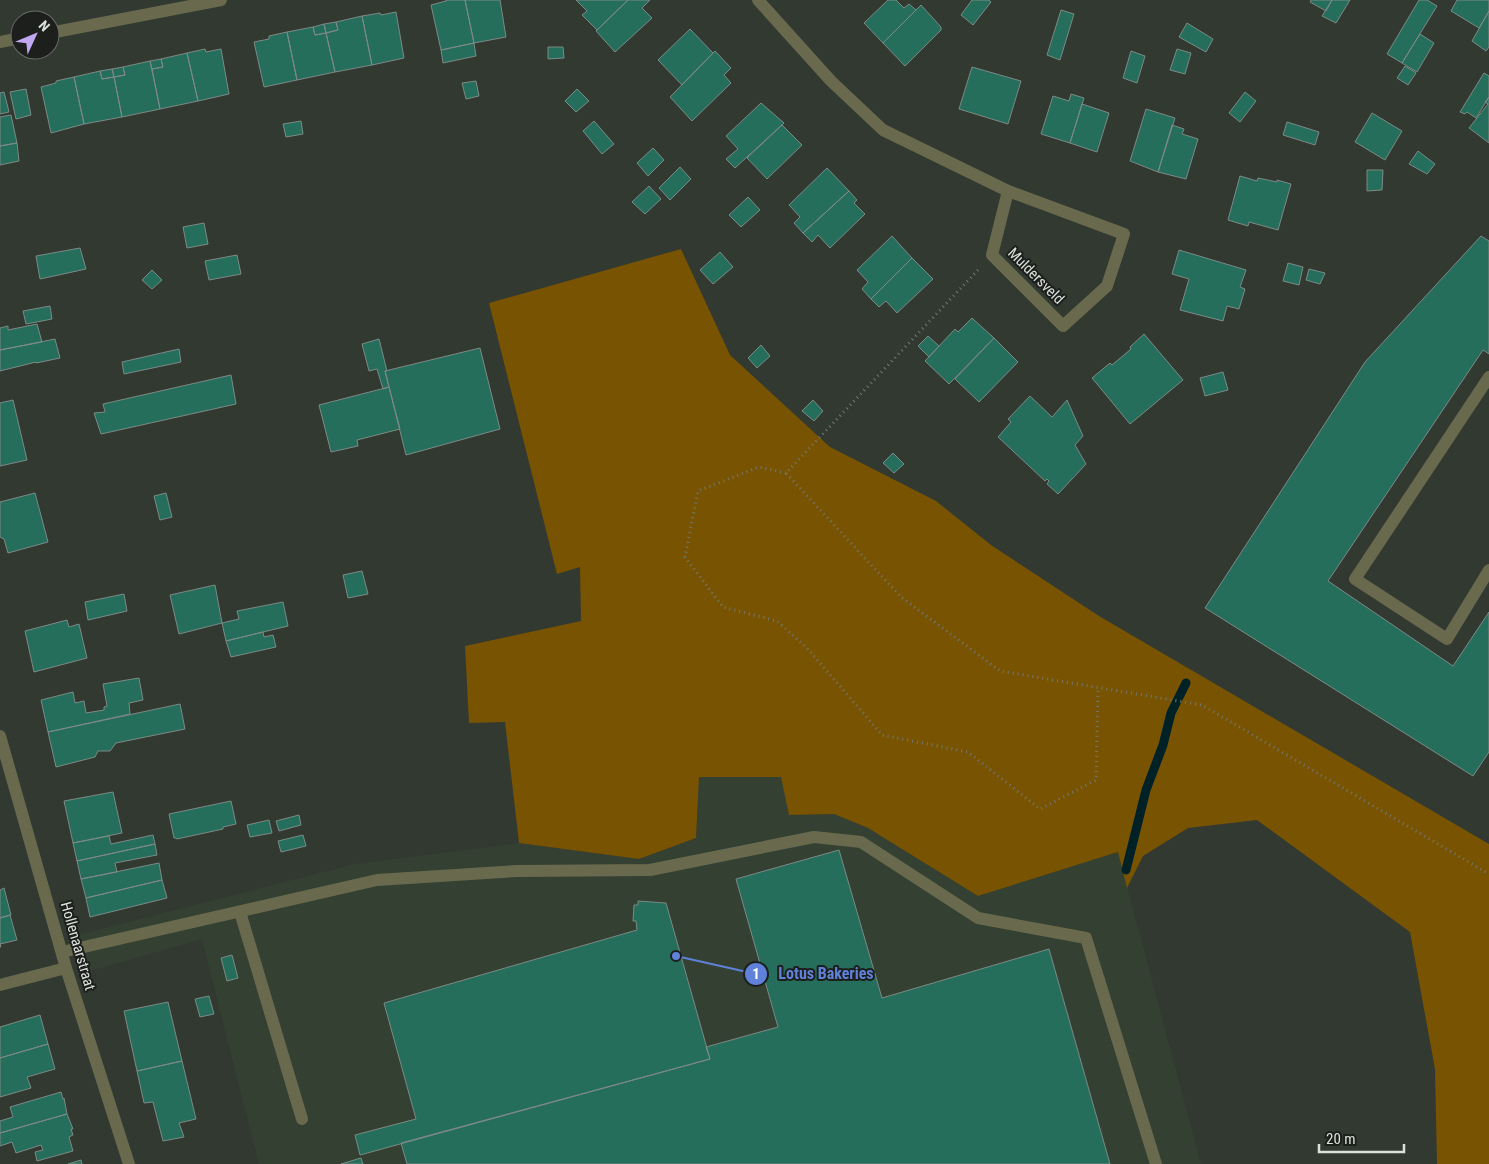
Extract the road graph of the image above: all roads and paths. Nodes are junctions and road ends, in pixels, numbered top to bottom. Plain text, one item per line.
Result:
1 (221, 0) edge
2 (758, 0) edge
3 (60, 30) edge
4 (1008, 191) junction
5 (992, 255) junction
6 (1489, 377) edge
7 (786, 473) junction
8 (1489, 570) edge
9 (1098, 687) junction
10 (0, 736) edge
11 (1489, 874) edge
12 (240, 912) junction
13 (62, 952) junction
14 (66, 968) junction
15 (0, 985) edge
16 (302, 1119) dead end
17 (129, 1164) edge
18 (1156, 1164) edge

1 - 3 street
2 - 4 street, Muldersveld
4 - 5 street, Muldersveld
4 - 5 street, Muldersveld
5 - 7 path
6 - 8 street
7 - 9 path
7 - 9 path
9 - 11 path
10 - 13 street, Hollenaarstraat
12 - 13 street
12 - 16 street
12 - 18 street
13 - 14 street, Hollenaarstraat
14 - 15 street
14 - 17 street, Hollenaarstraat

